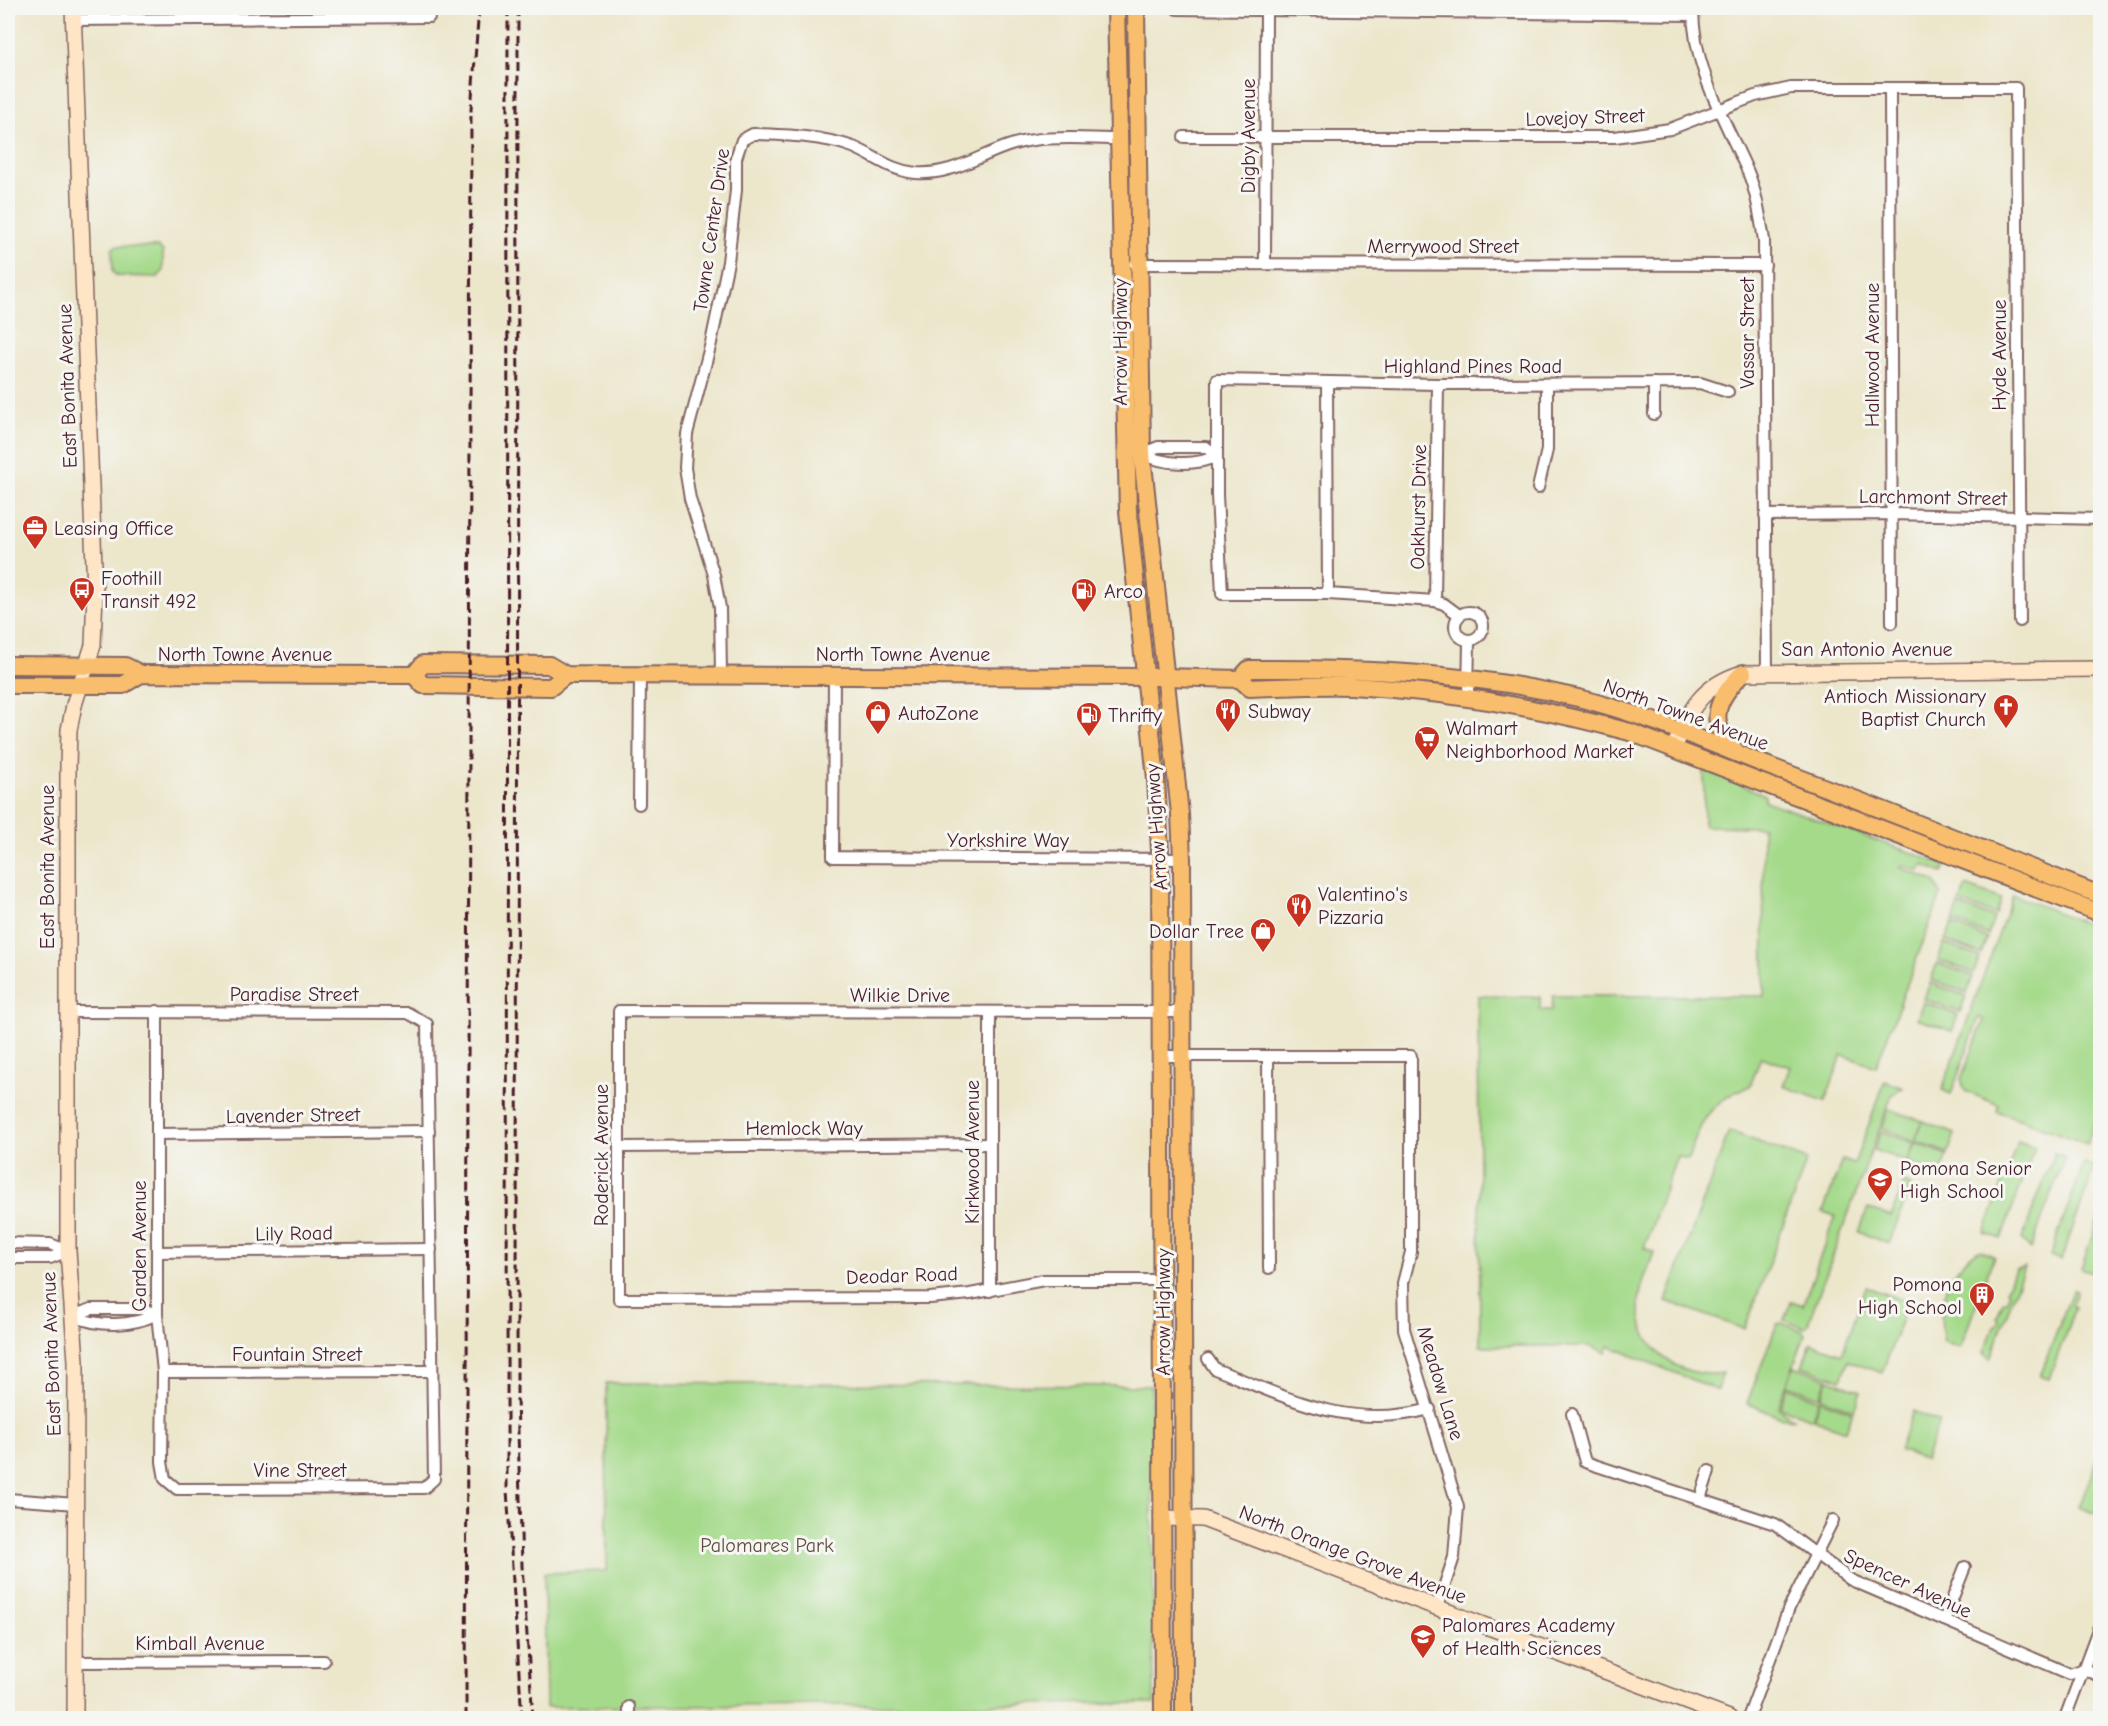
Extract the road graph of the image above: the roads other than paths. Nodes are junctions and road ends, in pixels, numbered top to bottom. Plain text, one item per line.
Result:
1 (1116, 8) edge
2 (1136, 8) edge
3 (1176, 9) dead end
4 (1266, 10) junction
5 (1693, 11) edge
6 (73, 14) edge
7 (429, 17) dead end
8 (1890, 88) junction
9 (2016, 88) joint
10 (1719, 110) junction
11 (1266, 136) junction
12 (1184, 137) dead end
13 (1120, 140) junction
14 (1265, 263) junction
15 (1121, 264) junction
16 (1141, 264) junction
17 (1765, 265) junction
18 (1654, 383) junction
19 (1327, 384) junction
20 (1438, 384) junction
21 (1547, 384) junction
22 (1728, 392) dead end
23 (1654, 414) dead end
24 (1142, 454) junction
25 (1216, 456) junction
26 (1538, 488) dead end
27 (1891, 514) junction
28 (1765, 515) junction
29 (2018, 516) junction
30 (2100, 519) edge
31 (1328, 594) junction
32 (1435, 601) junction
33 (1459, 615) junction
34 (2019, 621) dead end
35 (1892, 623) dead end
36 (1469, 641) junction
37 (8, 665) edge
38 (86, 665) junction
39 (2100, 669) edge
40 (1767, 671) junction
41 (1743, 673) junction
42 (141, 674) junction
43 (721, 674) junction
44 (640, 675) junction
45 (834, 675) junction
46 (1143, 677) junction
47 (1164, 677) junction
48 (1468, 678) junction
49 (1240, 679) junction
50 (79, 684) junction
51 (8, 685) edge
52 (1468, 696) junction
53 (1680, 732) junction
54 (1674, 749) junction
55 (1740, 755) junction
56 (639, 804) dead end
57 (1160, 858) junction
58 (1182, 859) junction
59 (2100, 895) edge
60 (2100, 913) edge
61 (157, 1011) junction
62 (620, 1011) joint
63 (68, 1012) junction
64 (1160, 1012) junction
65 (1181, 1012) junction
66 (990, 1013) junction
67 (1181, 1055) junction
68 (1160, 1056) junction
69 (1268, 1056) junction
70 (429, 1131) junction
71 (157, 1134) junction
72 (990, 1144) junction
73 (619, 1147) junction
74 (8, 1243) edge
75 (431, 1249) junction
76 (68, 1251) junction
77 (157, 1252) junction
78 (8, 1258) edge
79 (1269, 1269) dead end
80 (1161, 1280) junction
81 (1184, 1280) junction
82 (990, 1291) junction
83 (619, 1299) joint
84 (157, 1314) junction
85 (73, 1316) junction
86 (1208, 1359) dead end
87 (431, 1371) junction
88 (163, 1372) junction
89 (1430, 1409) junction
90 (1572, 1414) dead end
91 (1709, 1471) dead end
92 (165, 1479) joint
93 (8, 1499) edge
94 (1700, 1499) junction
95 (76, 1504) junction
96 (1162, 1518) junction
97 (1184, 1518) junction
98 (1833, 1520) dead end
99 (1815, 1553) junction
100 (1965, 1567) dead end
101 (1437, 1608) junction
102 (1944, 1620) junction
103 (2100, 1624) edge
104 (324, 1661) dead end
105 (75, 1662) junction
106 (2084, 1669) junction
107 (2100, 1676) edge
108 (75, 1719) edge
109 (1163, 1719) edge
110 (1184, 1719) edge
111 (1729, 1719) edge
112 (1748, 1719) edge
113 (2065, 1719) edge

1 - 13 main road, Arrow Highway
2 - 16 main road, Arrow Highway
3 - 4 street
4 - 5 street
4 - 11 street, Digby Avenue
5 - 10 street, Vassar Street
6 - 7 street
6 - 38 main road, East Bonita Avenue
8 - 9 street, Lovejoy Street
8 - 10 street, Lovejoy Street
8 - 27 street, Hallwood Avenue
9 - 29 street, Hyde Avenue
10 - 11 street, Lovejoy Street
10 - 17 street, Vassar Street
11 - 12 street, Lovejoy Street
11 - 14 street, Digby Avenue
13 - 15 main road, Arrow Highway
13 - 43 street, Towne Center Drive
14 - 16 street, Merrywood Street
14 - 17 street, Merrywood Street
15 - 16 street, Merrywood Street
15 - 46 main road, Arrow Highway
16 - 24 main road, Arrow Highway
17 - 28 street, Vassar Street
18 - 21 street, Highland Pines Road
18 - 22 street, Highland Pines Road
18 - 23 street
19 - 20 street, Highland Pines Road
19 - 25 street, Highland Pines Road
19 - 31 street
20 - 21 street, Highland Pines Road
20 - 32 street, Oakhurst Drive
21 - 26 street
24 - 25 street
24 - 47 main road, Arrow Highway
25 - 31 street
27 - 28 street, Larchmont Street
27 - 29 street, Larchmont Street
27 - 35 street, Hallwood Avenue
28 - 40 street, Vassar Street
29 - 30 street, Larchmont Street
29 - 34 street, Hyde Avenue
31 - 32 street
32 - 33 street
33 - 36 street
33 - 36 street
36 - 48 street
37 - 38 main road
38 - 42 main road
38 - 50 main road, East Bonita Avenue
39 - 40 main road, San Antonio Avenue
40 - 41 main road, San Antonio Avenue
41 - 53 main road, San Antonio Avenue
41 - 55 main road
42 - 44 main road, North Towne Avenue
42 - 50 main road, North Towne Avenue
43 - 44 main road, North Towne Avenue
43 - 45 main road, North Towne Avenue
44 - 56 street
45 - 46 main road, North Towne Avenue
45 - 57 street, Yorkshire Way
46 - 47 main road, North Towne Avenue
46 - 57 main road, Arrow Highway
47 - 49 main road, North Towne Avenue
47 - 58 main road, Arrow Highway
48 - 49 main road, North Towne Avenue
48 - 52 street
48 - 53 main road, North Towne Avenue
49 - 52 main road, North Towne Avenue
50 - 51 main road, North Towne Avenue
50 - 63 main road, East Bonita Avenue
52 - 54 main road, North Towne Avenue
53 - 54 main road, San Antonio Avenue
53 - 55 main road, North Towne Avenue
54 - 60 main road, North Towne Avenue
55 - 59 main road, North Towne Avenue
57 - 58 street, Yorkshire Way
57 - 64 main road, Arrow Highway
58 - 65 main road, Arrow Highway
61 - 63 street, Paradise Street
61 - 70 street, Paradise Street
61 - 71 street, Garden Avenue
62 - 66 street, Wilkie Drive
62 - 73 street, Roderick Avenue
63 - 76 main road, East Bonita Avenue
64 - 65 street, Wilkie Drive
64 - 66 street, Wilkie Drive
64 - 68 main road, Arrow Highway
65 - 67 main road, Arrow Highway
66 - 72 street, Kirkwood Avenue
67 - 68 street
67 - 69 street
67 - 81 main road, Arrow Highway
68 - 80 main road, Arrow Highway
69 - 79 street
69 - 89 street, Meadow Lane
70 - 71 street, Lavender Street
70 - 75 street
71 - 77 street, Garden Avenue
72 - 73 street, Hemlock Way
72 - 82 street, Kirkwood Avenue
73 - 83 street, Roderick Avenue
74 - 76 street
75 - 77 street, Lily Road
75 - 87 street
76 - 78 street
76 - 85 main road, East Bonita Avenue
77 - 84 street, Garden Avenue
80 - 81 main road, Deodar Road
80 - 82 street, Deodar Road
80 - 96 main road, Arrow Highway
81 - 97 main road, Arrow Highway
82 - 83 street, Deodar Road
84 - 85 street
84 - 88 street, Garden Avenue
85 - 95 main road, East Bonita Avenue
86 - 89 street
87 - 88 street, Fountain Street
87 - 92 street, Vine Street
88 - 92 street, Garden Avenue
89 - 101 street, Meadow Lane
90 - 94 street, Spencer Avenue
91 - 94 street
93 - 95 street
94 - 99 street, Spencer Avenue
95 - 105 main road, East Bonita Avenue
96 - 97 main road, North Orange Grove Avenue
96 - 109 main road, Arrow Highway
97 - 101 main road, North Orange Grove Avenue
97 - 110 main road, Arrow Highway
98 - 99 street
99 - 102 street, Spencer Avenue
99 - 112 street
100 - 102 street
101 - 111 main road, North Orange Grove Avenue
102 - 106 street, Spencer Avenue
103 - 106 street
104 - 105 street, Kimball Avenue
105 - 108 main road, East Bonita Avenue
106 - 107 street, Spencer Avenue
106 - 113 street

